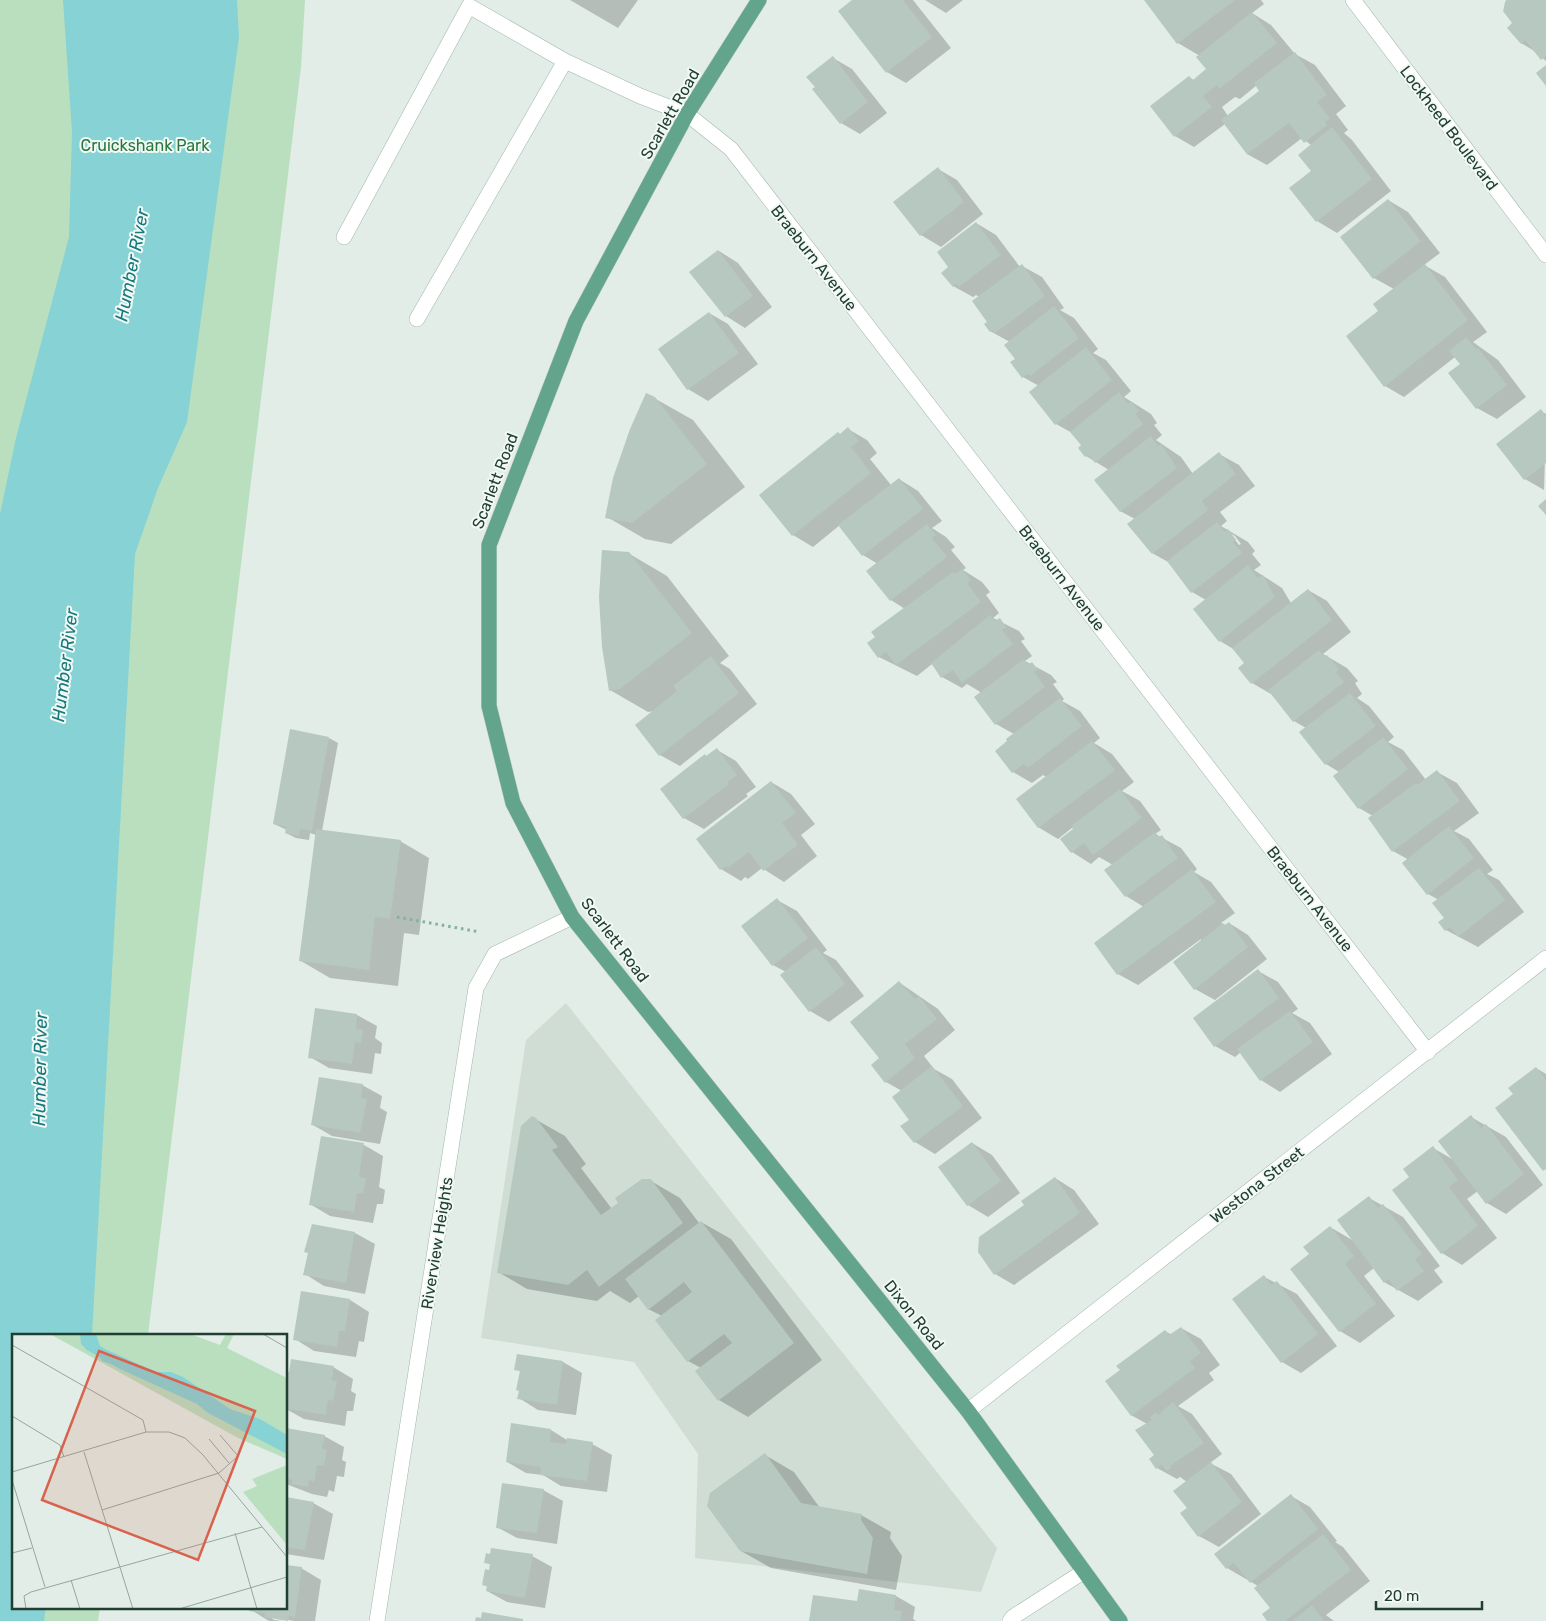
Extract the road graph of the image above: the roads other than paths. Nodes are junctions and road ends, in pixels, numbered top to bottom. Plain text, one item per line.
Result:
1 (759, 0) edge
2 (1353, 0) edge
3 (565, 61) junction
4 (687, 114) junction
5 (344, 237) dead end
6 (1546, 255) edge
7 (416, 319) dead end
8 (572, 916) junction
9 (1546, 958) edge
10 (670, 1040) joint
11 (1428, 1052) junction
12 (968, 1411) junction
13 (1083, 1572) junction
14 (377, 1621) edge
15 (1010, 1621) edge
16 (1120, 1621) edge

1 - 4 main road, Scarlett Road
2 - 6 street, Lockheed Boulevard
3 - 4 street, Braeburn Avenue
3 - 5 street, Braeburn Avenue
3 - 7 street
4 - 8 main road, Scarlett Road
4 - 11 street, Braeburn Avenue
8 - 10 main road, Scarlett Road
8 - 14 street, Riverview Heights
9 - 11 street, Westona Street
10 - 12 main road, Dixon Road
11 - 12 street, Westona Street
12 - 13 main road, Dixon Road
13 - 15 street
13 - 16 main road, Dixon Road

